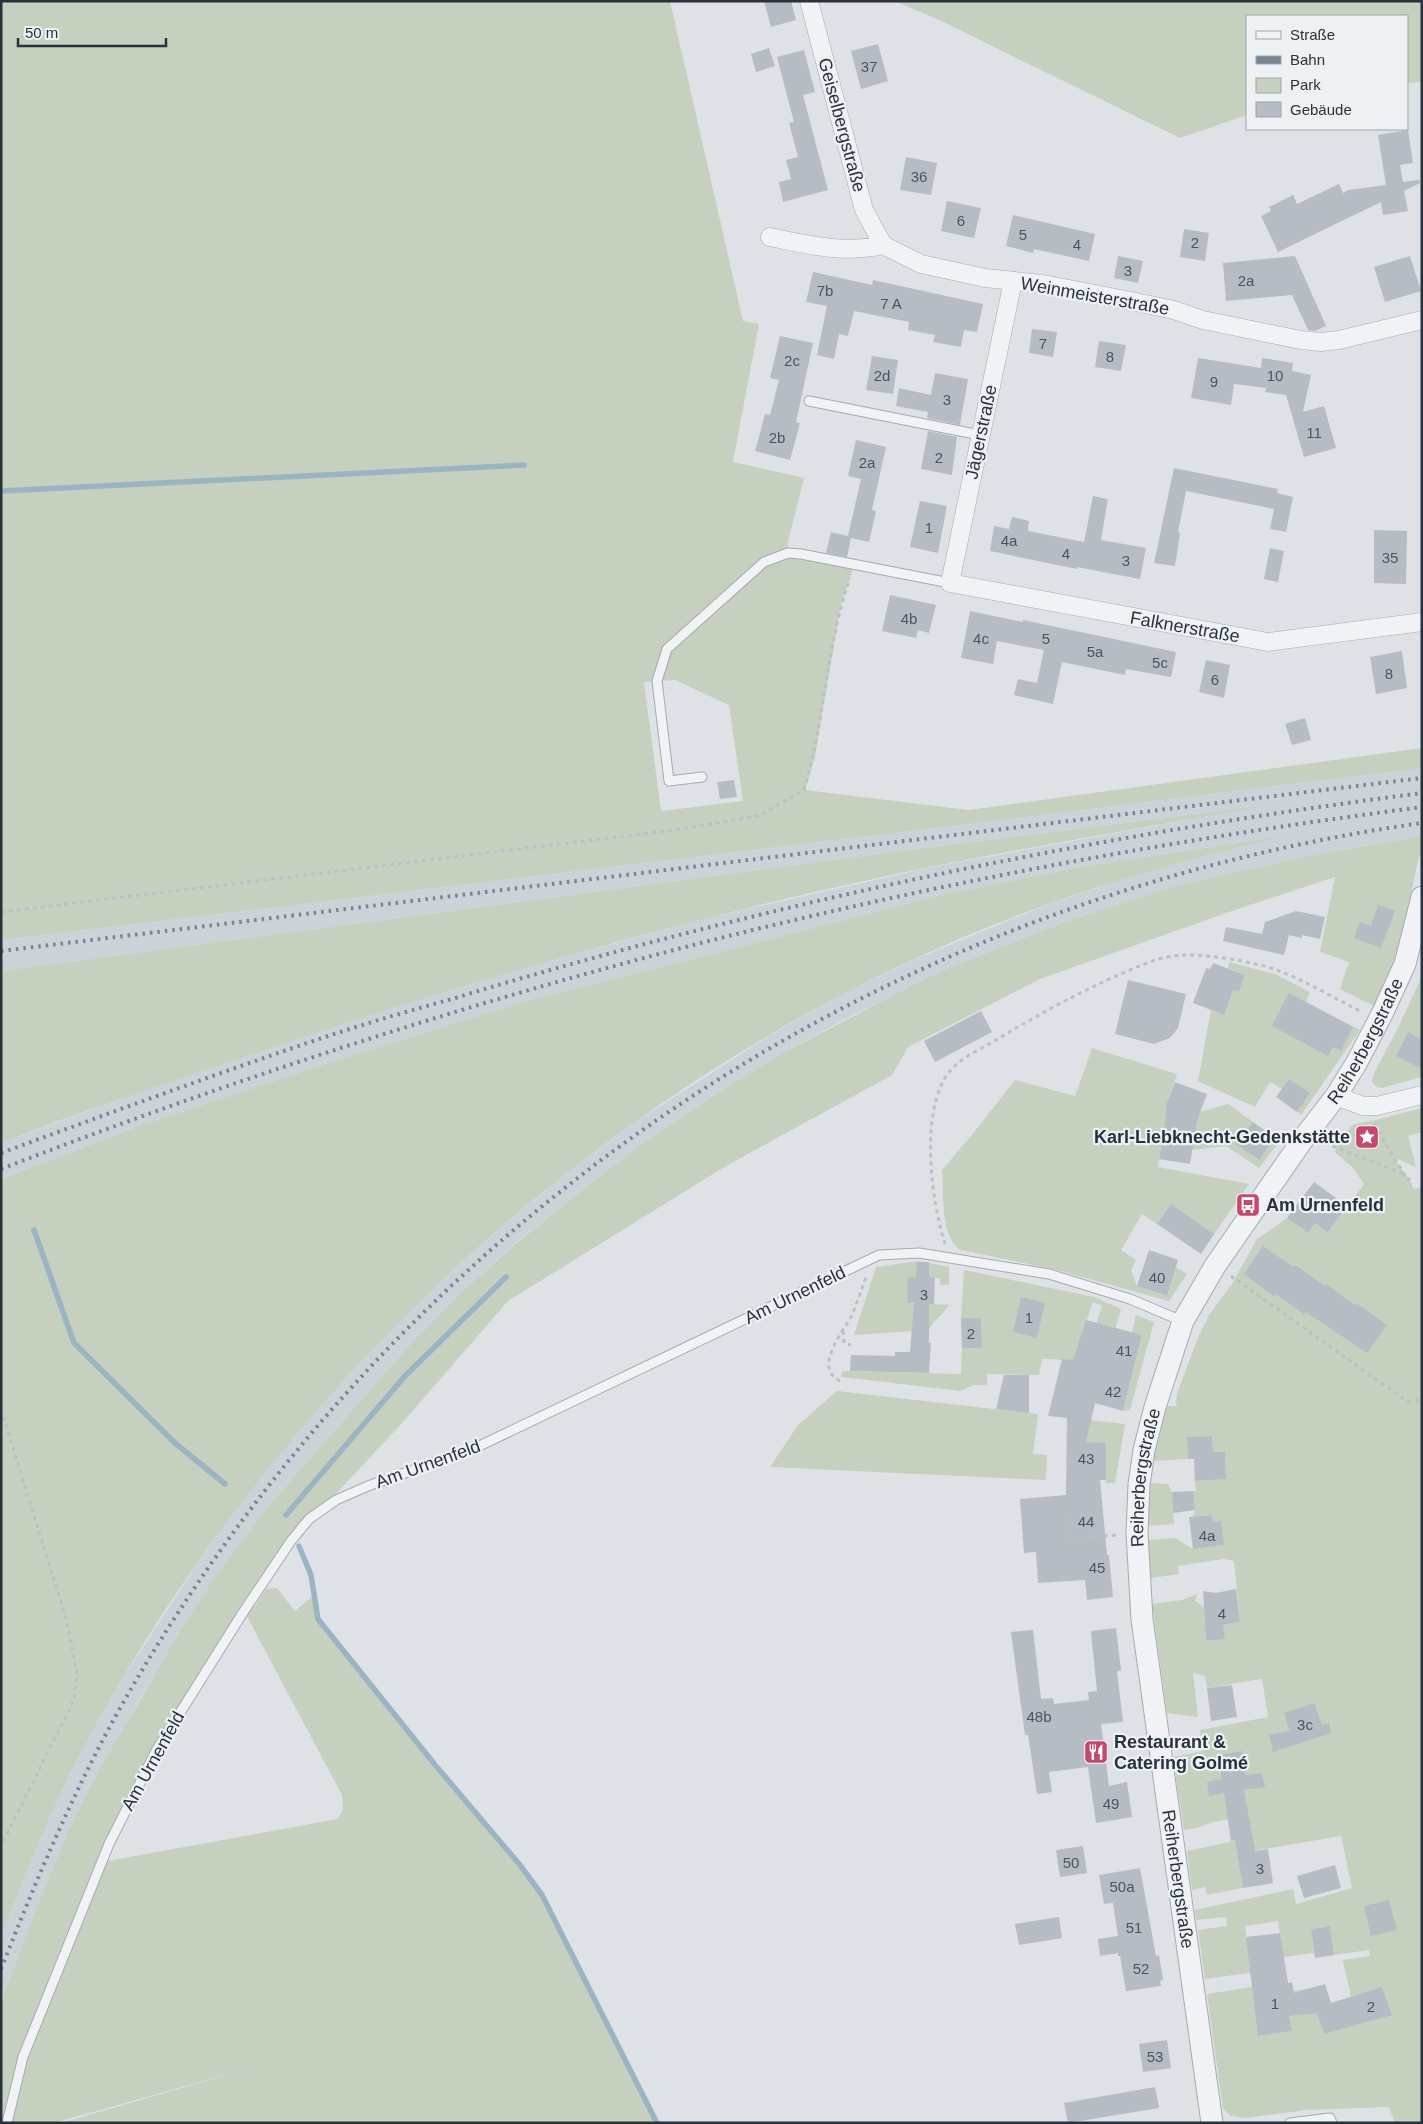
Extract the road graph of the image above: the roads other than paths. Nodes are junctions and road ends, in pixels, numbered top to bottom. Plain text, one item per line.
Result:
1 (809, 1) edge
2 (770, 237) dead end
3 (883, 245) junction
4 (1013, 281) junction
5 (1422, 320) edge
6 (809, 401) dead end
7 (980, 435) junction
8 (950, 583) junction
9 (1422, 622) edge
10 (702, 777) dead end
11 (1422, 897) edge
12 (1422, 1095) edge
13 (1336, 1096) junction
14 (1183, 1321) junction
15 (7, 2123) edge
16 (1212, 2123) edge
17 (1290, 2123) edge
18 (1332, 2123) edge

1 - 3 street, Geiselbergstraße
2 - 3 street
3 - 4 street, Weinmeisterstraße
4 - 5 street, Weinmeisterstraße
4 - 7 street, Jägerstraße
6 - 7 lane
7 - 8 street, Jägerstraße
8 - 9 street, Falknerstraße
8 - 10 lane
11 - 13 street, Reiherbergstraße
12 - 13 street
13 - 14 street, Reiherbergstraße
14 - 15 lane, Am Urnenfeld
14 - 16 street, Reiherbergstraße
17 - 18 lane

